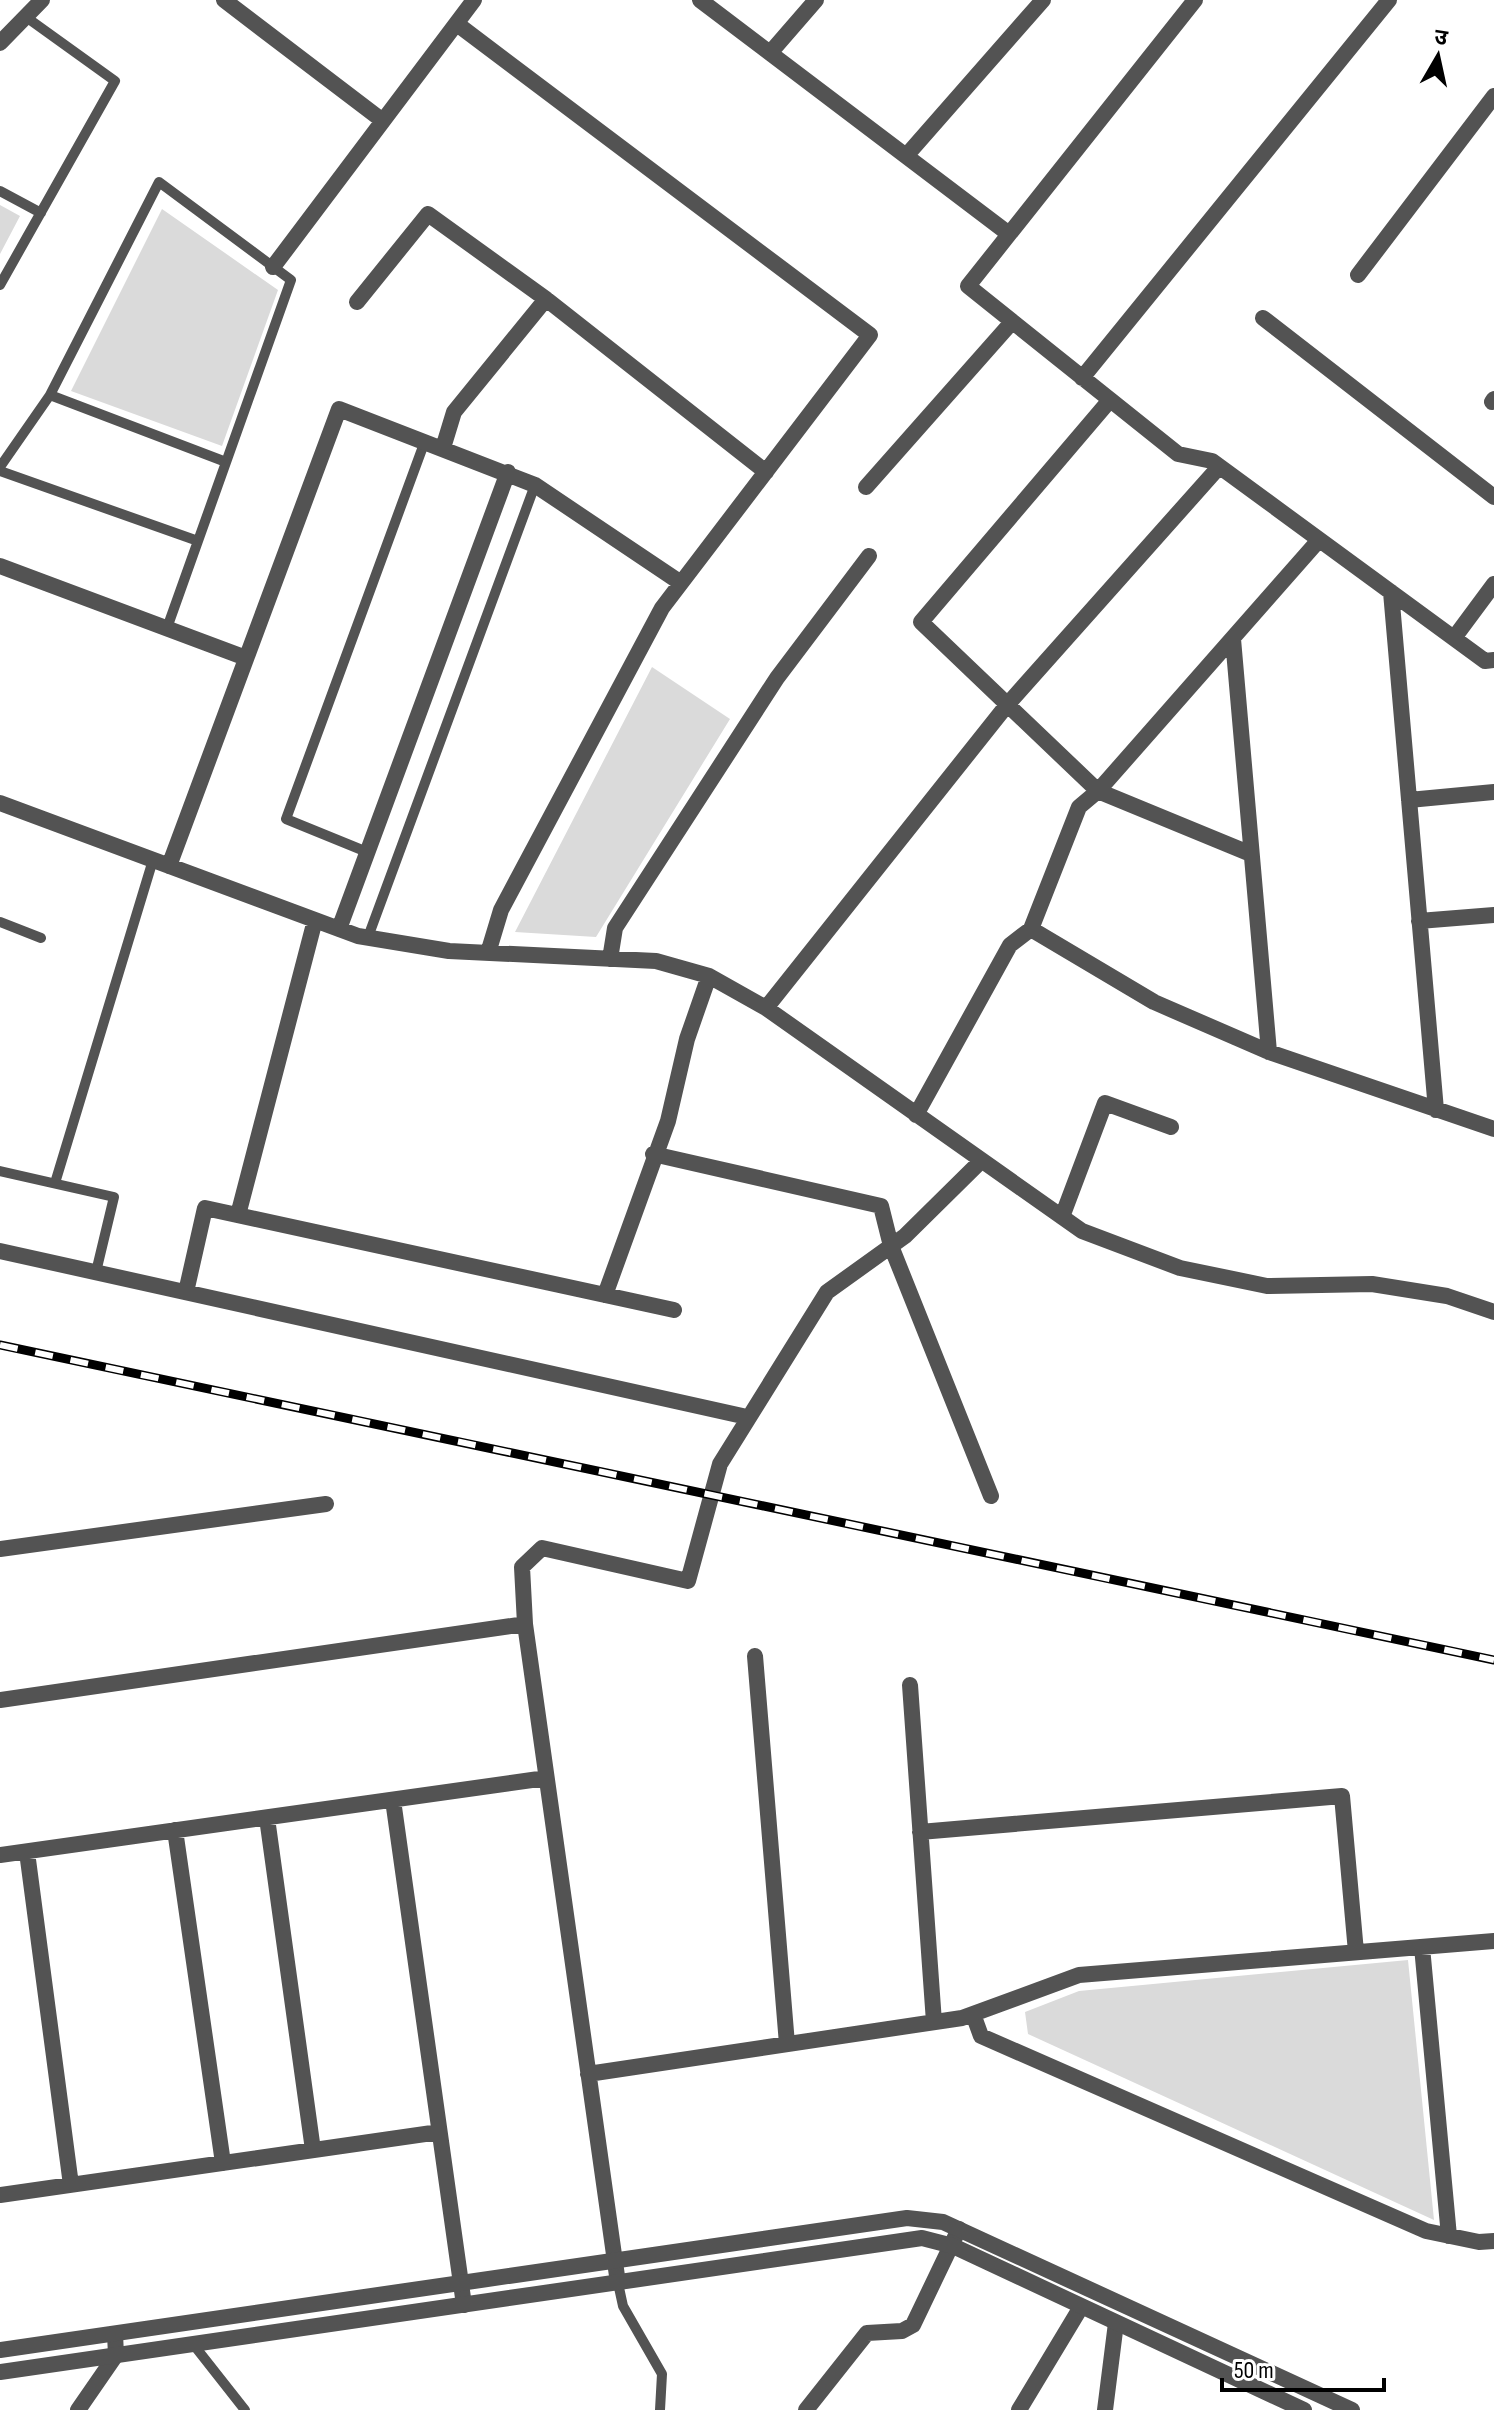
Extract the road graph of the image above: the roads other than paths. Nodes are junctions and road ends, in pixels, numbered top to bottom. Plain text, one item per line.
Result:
1 (42, 0) edge
2 (224, 0) edge
3 (700, 0) edge
4 (816, 0) edge
5 (1043, 0) edge
6 (1195, 0) edge
7 (1389, 0) edge
8 (470, 1) edge
9 (26, 17) junction
10 (457, 24) junction
11 (0, 43) edge
12 (770, 53) junction
13 (1494, 96) edge
14 (383, 121) junction
15 (906, 156) junction
16 (0, 191) edge
17 (41, 213) junction
18 (1009, 234) junction
19 (273, 267) junction
20 (1358, 275) dead end
21 (0, 285) edge
22 (546, 299) junction
23 (357, 302) dead end
24 (1263, 318) dead end
25 (1012, 322) junction
26 (1082, 378) junction
27 (50, 395) junction
28 (1110, 400) junction
29 (425, 441) junction
30 (443, 448) junction
31 (226, 462) junction
32 (1219, 467) junction
33 (0, 469) edge
34 (508, 472) junction
35 (766, 472) junction
36 (535, 485) junction
37 (866, 487) dead end
38 (1494, 497) edge
39 (1319, 540) junction
40 (198, 541) junction
41 (869, 556) dead end
42 (0, 566) edge
43 (681, 583) junction
44 (1494, 584) edge
45 (1391, 592) junction
46 (167, 628) junction
47 (1454, 638) junction
48 (1233, 639) junction
49 (246, 658) junction
50 (1494, 660) edge
51 (1007, 705) junction
52 (1098, 791) junction
53 (1494, 792) edge
54 (1409, 800) junction
55 (0, 803) edge
56 (367, 852) junction
57 (1251, 854) junction
58 (161, 863) junction
59 (1494, 915) edge
60 (315, 920) junction
61 (1419, 921) junction
62 (0, 922) edge
63 (339, 929) junction
64 (1031, 929) junction
65 (368, 937) junction
66 (41, 938) dead end
67 (488, 953) junction
68 (610, 959) junction
69 (709, 976) junction
70 (766, 1008) junction
71 (1269, 1052) junction
72 (1436, 1110) junction
73 (916, 1115) junction
74 (1171, 1127) dead end
75 (1494, 1129) edge
76 (653, 1154) junction
77 (981, 1161) junction
78 (0, 1171) edge
79 (55, 1183) junction
80 (238, 1215) junction
81 (1062, 1217) junction
82 (891, 1246) junction
83 (0, 1251) edge
84 (96, 1272) junction
85 (186, 1292) junction
86 (605, 1295) junction
87 (674, 1310) dead end
88 (1494, 1312) edge
89 (747, 1417) junction
90 (991, 1496) dead end
91 (326, 1504) dead end
92 (0, 1549) edge
93 (525, 1624) junction
94 (755, 1656) dead end
95 (910, 1685) dead end
96 (0, 1700) edge
97 (546, 1778) junction
98 (393, 1800) junction
99 (267, 1818) junction
100 (175, 1830) junction
101 (920, 1832) junction
102 (27, 1852) junction
103 (0, 1855) edge
104 (1494, 1941) edge
105 (1422, 1947) junction
106 (1356, 1952) junction
107 (973, 2014) junction
108 (934, 2022) junction
109 (787, 2044) junction
110 (588, 2074) junction
111 (439, 2132) junction
112 (313, 2150) junction
113 (223, 2163) junction
114 (71, 2185) junction
115 (0, 2195) edge
116 (959, 2229) junction
117 (1449, 2236) junction
118 (1494, 2241) edge
119 (953, 2246) junction
120 (614, 2261) junction
121 (618, 2283) junction
122 (461, 2284) junction
123 (464, 2305) junction
124 (1081, 2307) junction
125 (1116, 2323) junction
126 (115, 2334) junction
127 (193, 2344) junction
128 (0, 2350) edge
129 (116, 2355) junction
130 (0, 2372) edge
131 (1327, 2405) edge
132 (78, 2410) edge
133 (245, 2410) edge
134 (660, 2410) edge
135 (806, 2410) edge
136 (1019, 2410) edge
137 (1105, 2410) edge
138 (1304, 2410) edge
139 (1352, 2410) edge

1 - 9 street
2 - 14 street
3 - 12 street
4 - 12 street
5 - 15 street
6 - 18 street
7 - 26 street
8 - 10 street
9 - 11 street
9 - 17 lane
10 - 14 street
10 - 35 street
12 - 15 street
13 - 20 street
14 - 19 street
15 - 18 street
16 - 17 lane
17 - 21 lane
18 - 25 street
19 - 27 lane
19 - 31 lane
22 - 23 street
22 - 30 street
22 - 35 street
24 - 38 street
25 - 26 street
25 - 37 street
26 - 28 street
27 - 31 lane
27 - 33 lane
28 - 32 street
28 - 51 street
29 - 30 street
29 - 49 street
29 - 56 lane
30 - 34 street
31 - 40 lane
32 - 39 street
32 - 51 street
33 - 40 lane
34 - 36 street
34 - 56 street
35 - 43 street
36 - 43 street
36 - 65 lane
39 - 45 street
39 - 48 street
40 - 46 lane
41 - 68 street
42 - 46 street
43 - 67 street
44 - 47 street
45 - 47 street
45 - 54 street
46 - 49 street
47 - 50 street
48 - 52 street
48 - 57 street
49 - 58 street
51 - 52 street
51 - 70 street
52 - 57 street
52 - 64 street
53 - 54 street
54 - 61 street
55 - 58 street
56 - 63 street
57 - 71 street
58 - 60 street
58 - 79 lane
59 - 61 street
60 - 63 street
60 - 80 street
61 - 72 street
62 - 66 lane
63 - 65 street
64 - 71 street
64 - 73 street
65 - 67 street
67 - 68 street
68 - 69 street
69 - 70 street
69 - 76 street
70 - 73 street
71 - 72 street
72 - 75 street
73 - 77 street
74 - 81 street
76 - 82 street
76 - 86 street
77 - 81 street
77 - 82 street
78 - 79 lane
79 - 84 lane
80 - 85 street
80 - 86 street
81 - 88 street
82 - 89 street
82 - 90 street
83 - 84 street
84 - 85 street
85 - 89 street
86 - 87 street
89 - 93 street
91 - 92 street
93 - 96 street
93 - 97 street
94 - 109 street
95 - 101 street
97 - 98 street
97 - 110 street
98 - 99 street
98 - 111 street
99 - 100 street
99 - 112 street
100 - 102 street
100 - 113 street
101 - 106 street
101 - 108 street
102 - 103 street
102 - 114 street
104 - 105 street
105 - 106 street
105 - 117 street
106 - 107 street
107 - 108 street
107 - 117 street
108 - 109 street
109 - 110 street
110 - 120 street
111 - 112 street
111 - 122 street
112 - 113 street
113 - 114 street
114 - 115 street
116 - 119 street
116 - 120 street
116 - 131 street
117 - 118 street
119 - 121 street
119 - 124 street
119 - 135 street
120 - 121 street
120 - 122 street
121 - 123 street
121 - 134 lane
122 - 123 street
122 - 126 street
123 - 127 street
124 - 125 street
124 - 136 street
125 - 137 street
125 - 138 street
126 - 128 street
126 - 129 street
127 - 129 street
127 - 133 lane
129 - 130 street
129 - 132 street
131 - 139 street

